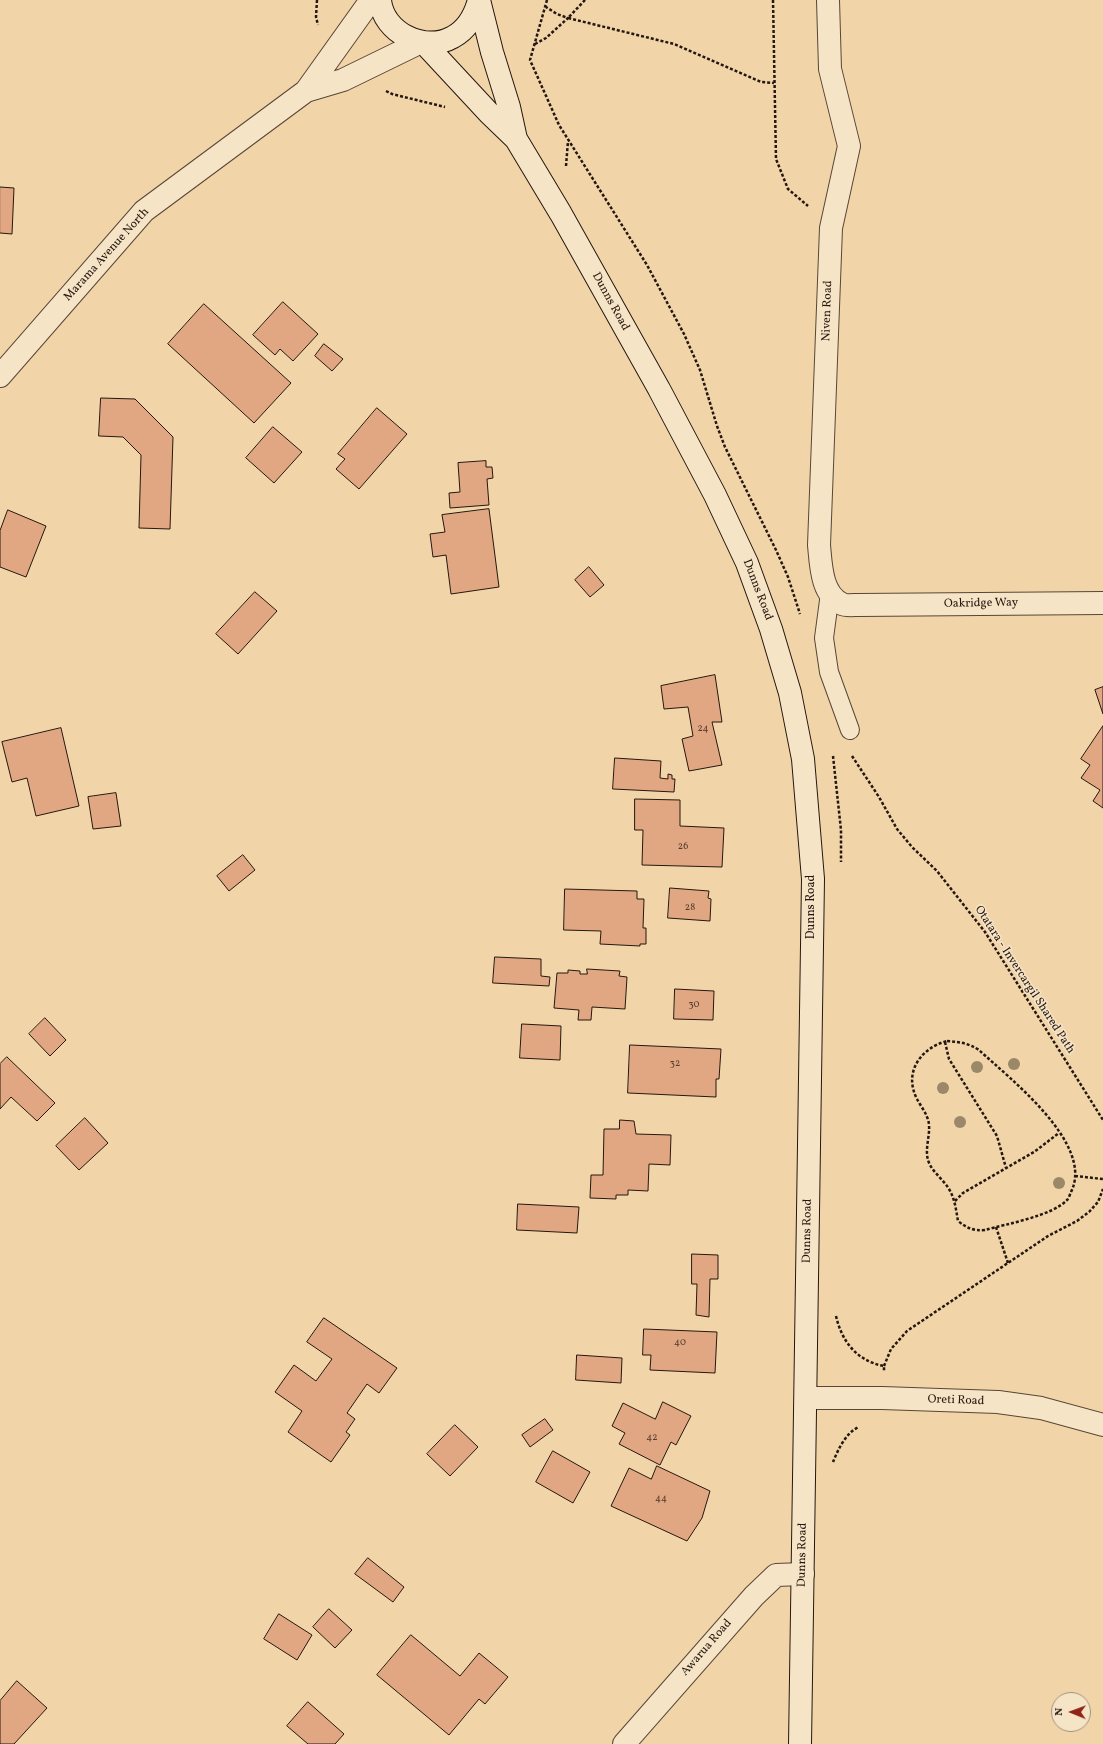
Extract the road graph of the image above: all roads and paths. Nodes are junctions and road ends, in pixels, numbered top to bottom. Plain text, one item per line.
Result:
1 (371, 0) edge
2 (380, 0) edge
3 (479, 0) edge
4 (547, 0) edge
5 (585, 0) edge
6 (773, 0) edge
7 (828, 0) edge
8 (546, 7) junction
9 (568, 18) junction
10 (422, 42) junction
11 (535, 44) junction
12 (530, 60) dead end
13 (774, 83) junction
14 (381, 88) dead end
15 (306, 92) junction
16 (448, 108) dead end
17 (516, 139) junction
18 (568, 140) dead end
19 (565, 174) dead end
20 (833, 215) junction
21 (0, 376) edge
22 (830, 593) junction
23 (1103, 603) edge
24 (850, 730) dead end
25 (850, 754) dead end
26 (945, 1042) junction
27 (1103, 1120) edge
28 (1059, 1133) junction
29 (1006, 1168) junction
30 (1075, 1176) junction
31 (1103, 1178) edge
32 (1103, 1189) edge
33 (955, 1201) junction
34 (996, 1227) junction
35 (1008, 1263) junction
36 (884, 1366) dead end
37 (806, 1398) junction
38 (1103, 1425) edge
39 (803, 1574) junction
40 (624, 1744) edge
41 (800, 1744) edge

1 - 15 street, Marama Avenue North
2 - 10 street
3 - 10 street
3 - 17 street, Dunns Road
4 - 8 path
5 - 9 path
6 - 13 path
7 - 20 street, Niven Road
8 - 9 path
8 - 11 path
9 - 11 path
9 - 13 path
10 - 15 street, Marama Avenue North
10 - 17 street, Dunns Road
11 - 12 path
13 - 20 path
14 - 16 path
15 - 21 street, Marama Avenue North
17 - 37 street, Dunns Road
18 - 19 path
20 - 22 street, Niven Road
22 - 23 street, Oakridge Way
22 - 24 lane
25 - 27 path, Otatara - Invercargil Shared Path
26 - 28 path
26 - 29 path
26 - 33 path
28 - 29 path
28 - 30 path
29 - 33 path
30 - 31 path
30 - 34 path
32 - 35 path
33 - 34 path
34 - 35 path
35 - 36 path
37 - 38 street, Oreti Road
37 - 39 street, Dunns Road
39 - 40 street, Awarua Road
39 - 41 street, Dunns Road

